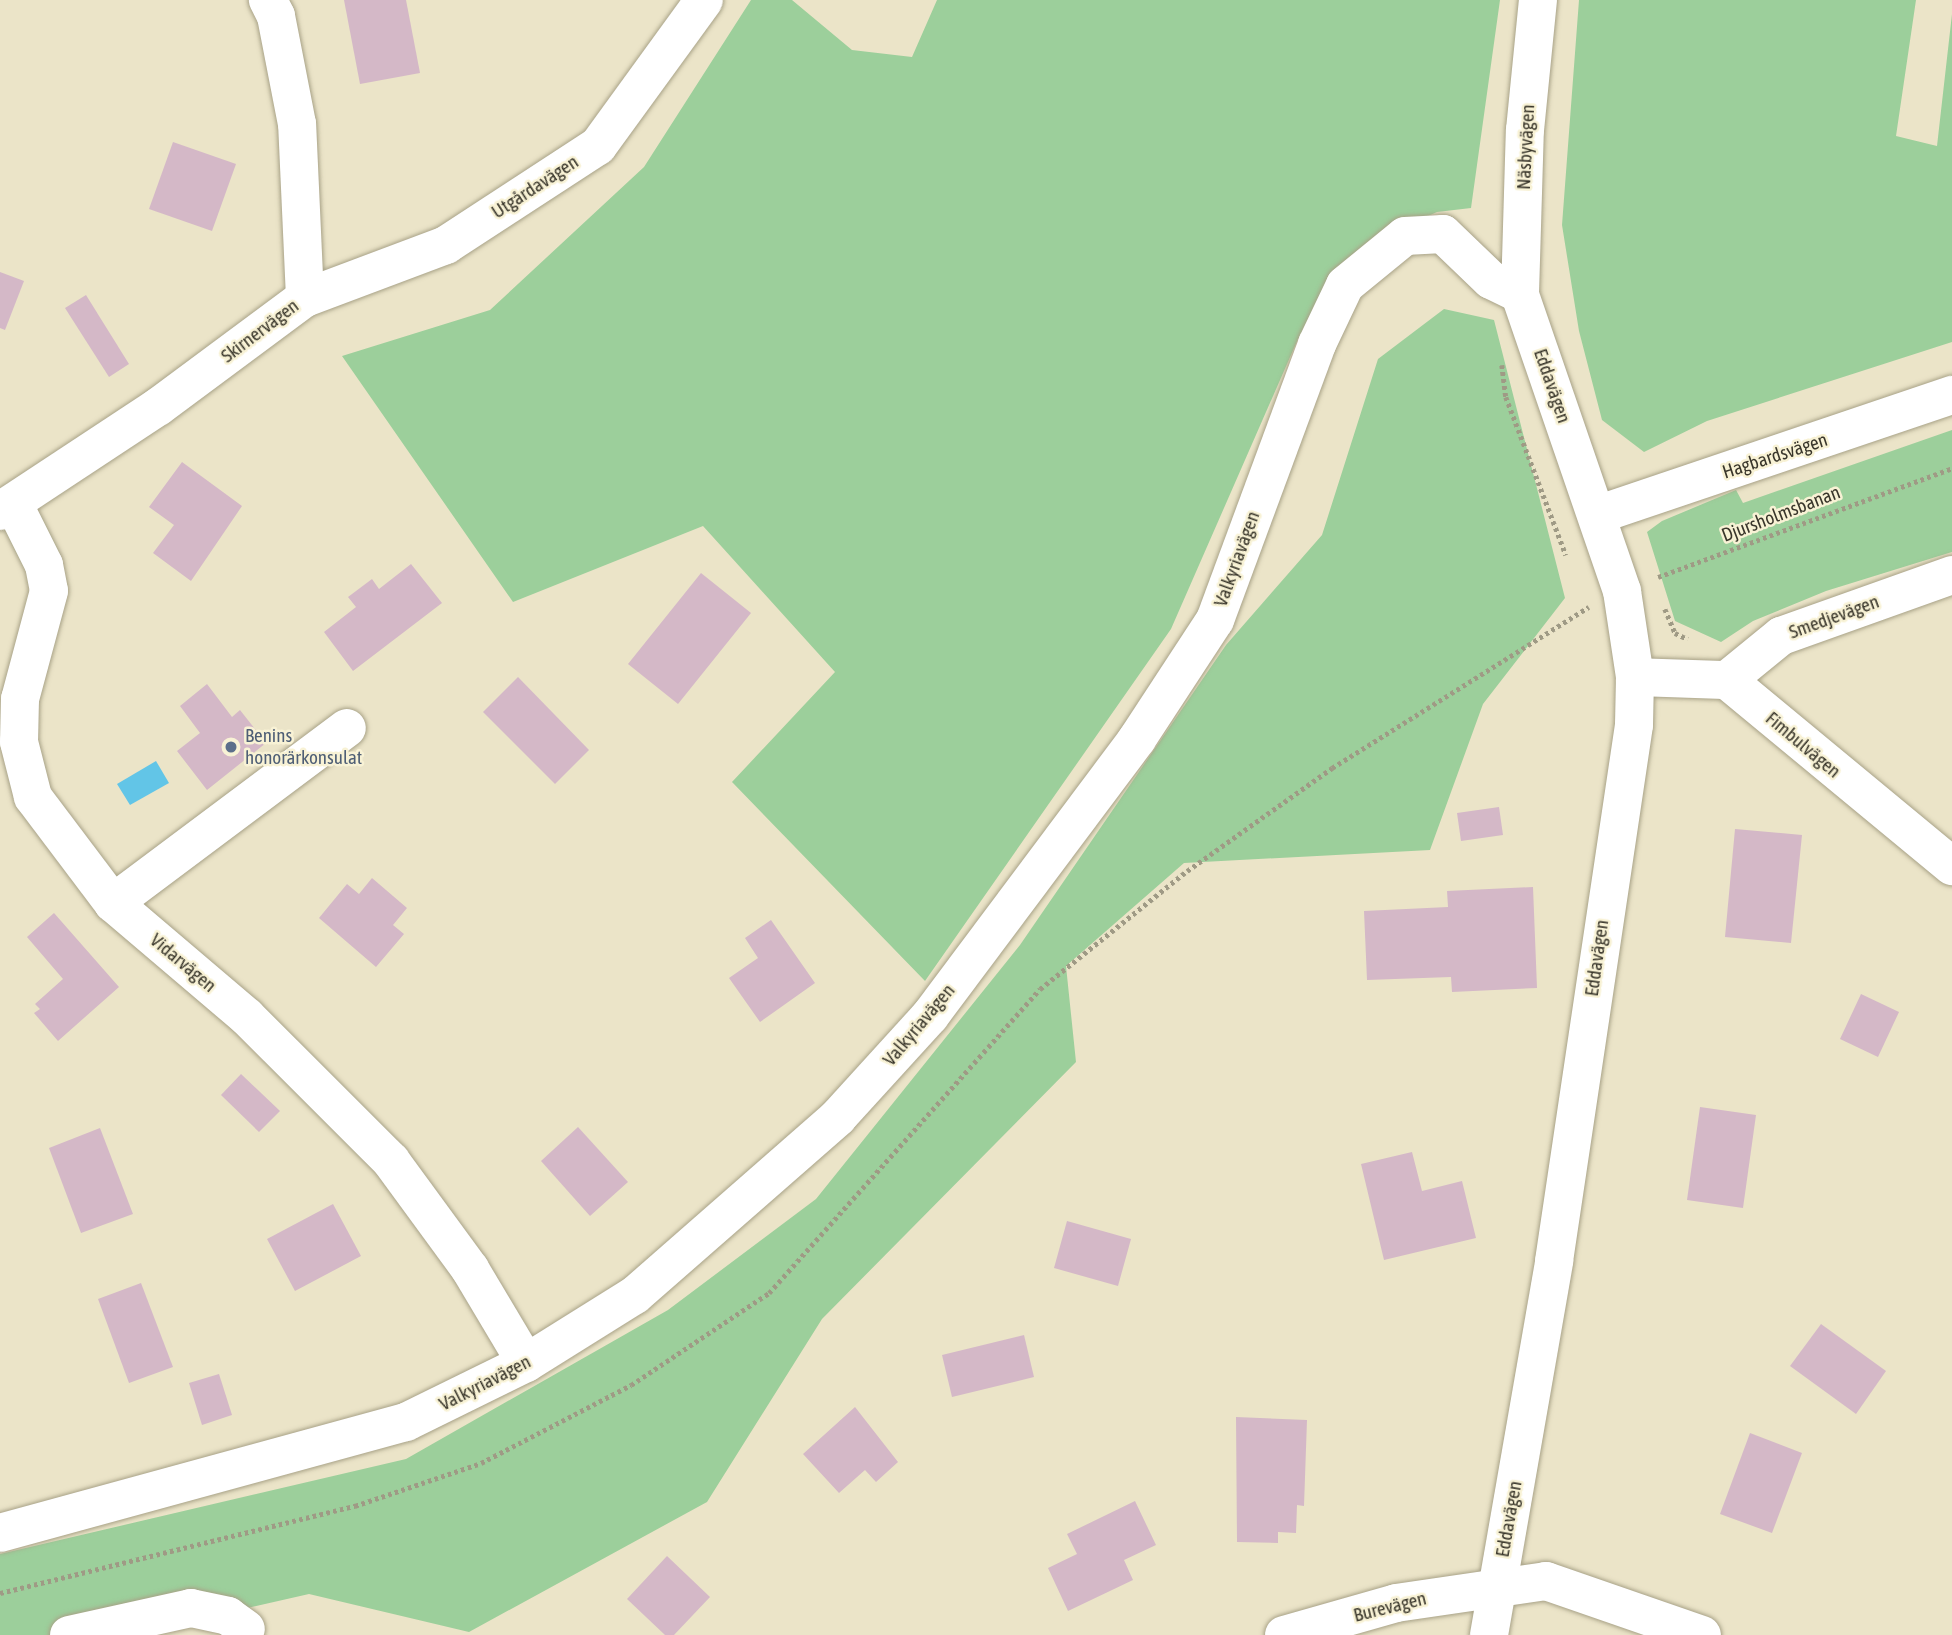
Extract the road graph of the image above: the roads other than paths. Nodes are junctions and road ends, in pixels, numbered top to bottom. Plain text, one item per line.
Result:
1 (268, 0) edge
2 (704, 0) edge
3 (1538, 0) edge
4 (1520, 294) junction
5 (305, 298) junction
6 (1952, 395) edge
7 (7, 508) edge
8 (1597, 515) junction
9 (1952, 575) edge
10 (1635, 677) junction
11 (1727, 680) junction
12 (347, 728) dead end
13 (1952, 866) edge
14 (113, 903) junction
15 (526, 1363) junction
16 (0, 1533) edge
17 (1498, 1584) junction
18 (246, 1629) dead end
19 (69, 1635) edge
20 (1284, 1635) edge
21 (1489, 1635) edge
22 (1702, 1635) edge

1 - 5 street, Skirnervägen
2 - 5 street, Utgårdavägen
3 - 4 street, Näsbyvägen
4 - 8 street, Eddavägen
4 - 15 street, Valkyriavägen
5 - 7 street, Skirnervägen
6 - 8 street, Hagbardsvägen
7 - 14 street, Vidarvägen
8 - 10 street, Eddavägen
9 - 11 street, Smedjevägen
10 - 11 street
10 - 17 street, Eddavägen
11 - 13 street, Fimbulvägen
12 - 14 street
14 - 15 street, Vidarvägen
15 - 16 street, Valkyriavägen
17 - 20 street, Burevägen
17 - 21 street, Eddavägen
17 - 22 street, Burevägen
18 - 19 street

